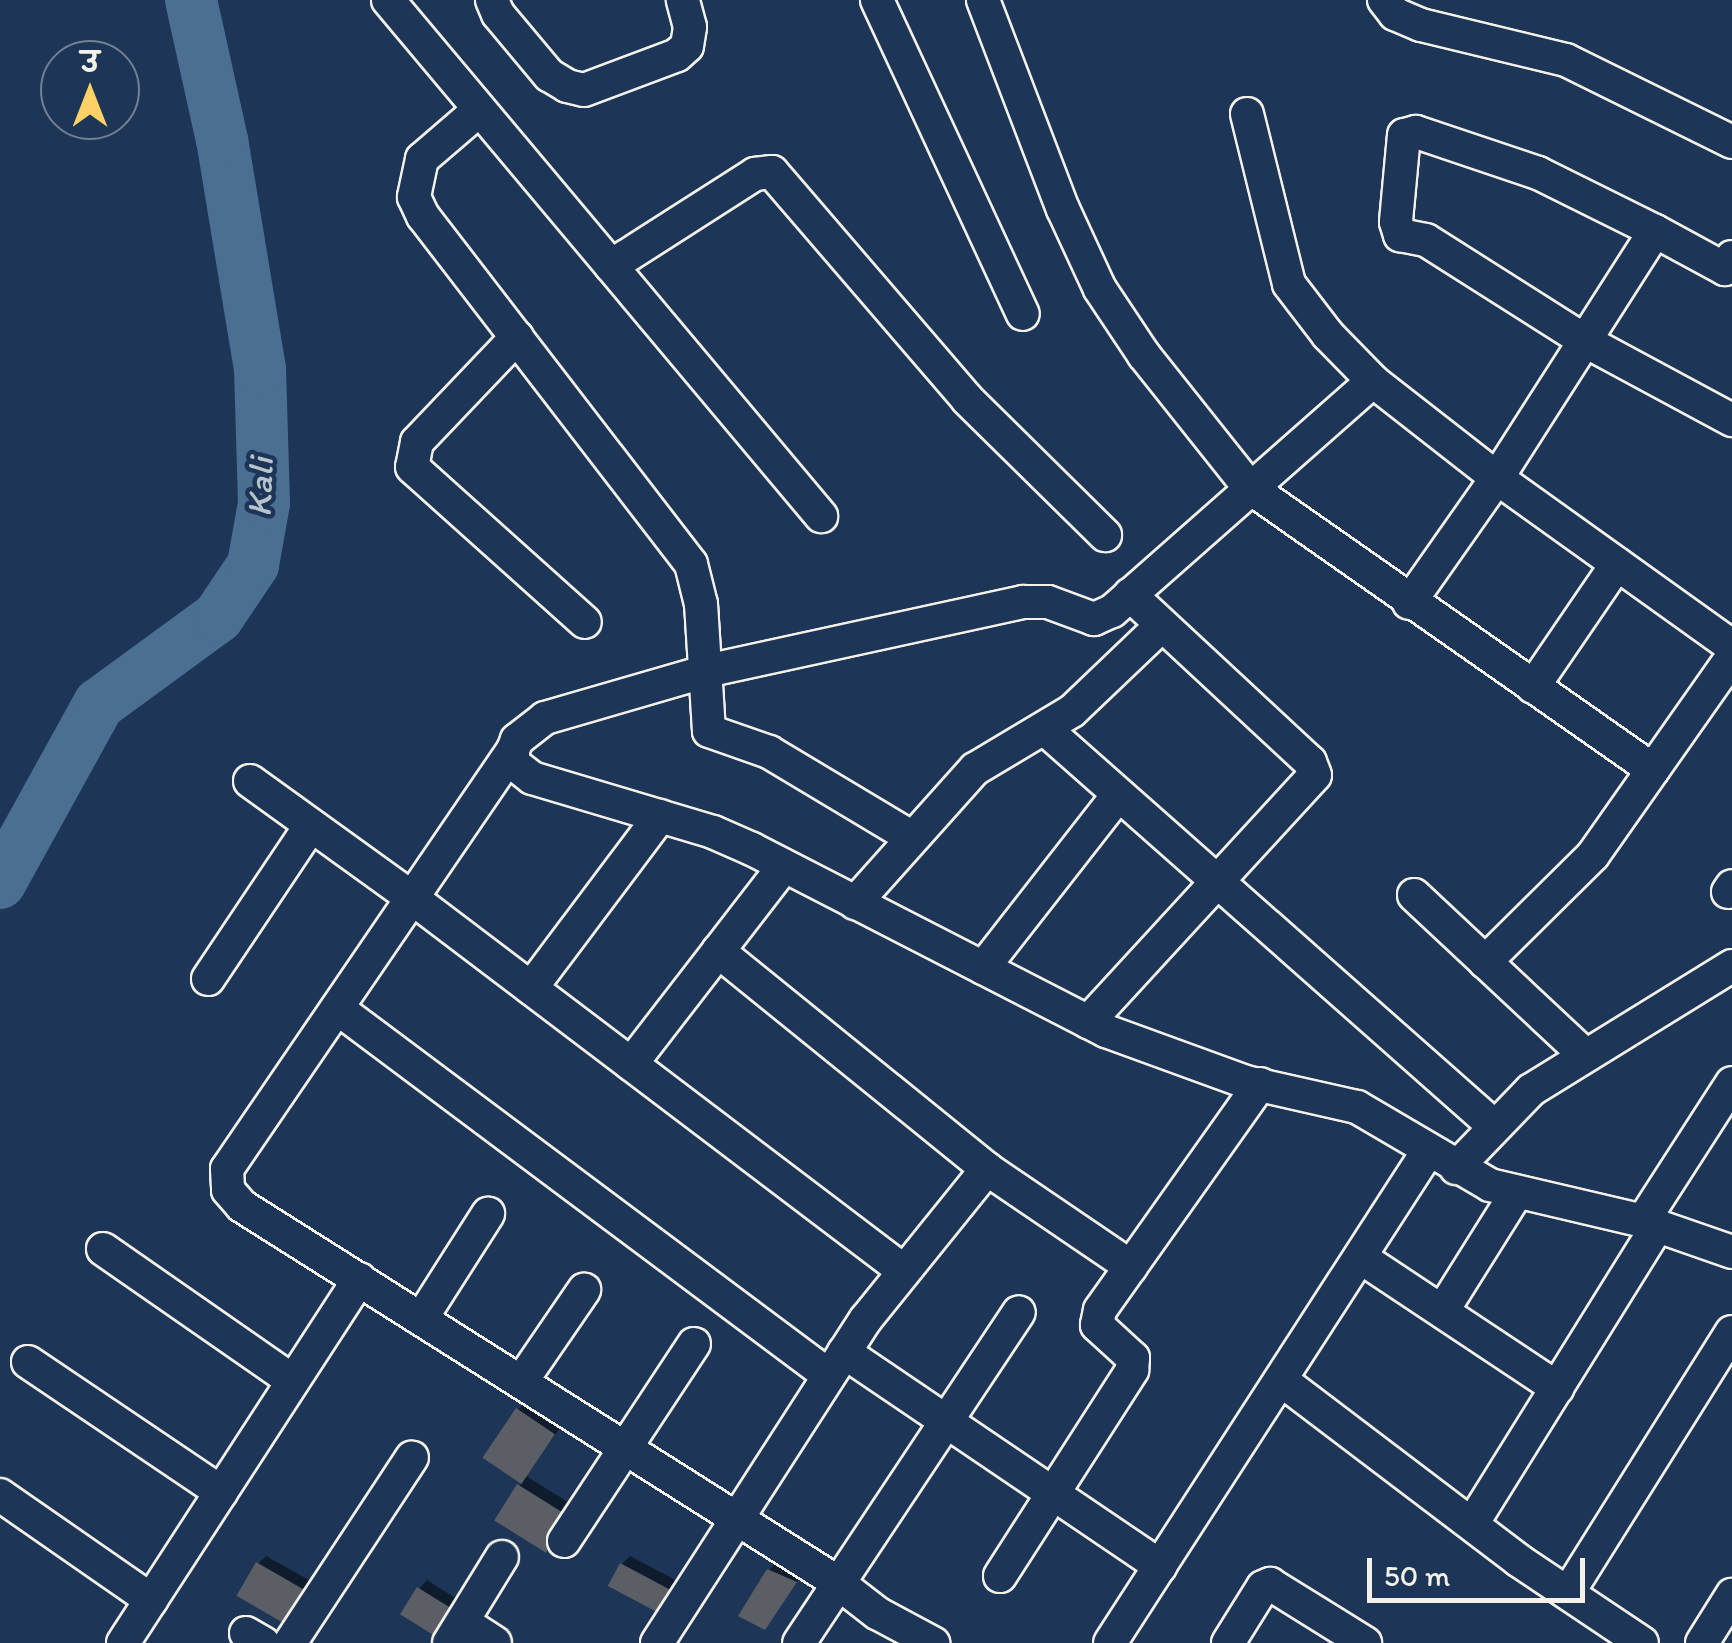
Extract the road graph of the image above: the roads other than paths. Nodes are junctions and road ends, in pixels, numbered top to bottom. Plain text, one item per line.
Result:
1 (388, 0) edge
2 (492, 0) edge
3 (684, 0) edge
4 (877, 0) edge
5 (984, 0) edge
6 (1384, 0) edge
7 (480, 110) junction
8 (1247, 114) dead end
9 (1732, 142) edge
10 (1655, 231) junction
11 (611, 266) junction
12 (1730, 266) edge
13 (1023, 314) dead end
14 (517, 338) junction
15 (1587, 342) junction
16 (1373, 380) junction
17 (1732, 420) edge
18 (1497, 478) junction
19 (1249, 487) junction
20 (821, 516) dead end
21 (1105, 535) dead end
22 (1617, 564) junction
23 (1130, 595) junction
24 (1410, 602) junction
25 (585, 622) dead end
26 (1162, 625) junction
27 (1732, 646) edge
28 (1732, 657) edge
29 (707, 671) junction
30 (1533, 687) junction
31 (1044, 729) junction
32 (513, 750) junction
33 (1653, 770) junction
34 (250, 780) dead end
35 (1118, 795) junction
36 (660, 816) junction
37 (310, 825) junction
38 (911, 837) junction
39 (784, 866) junction
40 (1216, 881) junction
41 (1414, 895) dead end
42 (412, 898) junction
43 (855, 902) junction
44 (718, 952) junction
45 (1485, 962) junction
46 (1732, 966) edge
47 (983, 968) junction
48 (208, 980) dead end
49 (531, 988) junction
50 (337, 1008) junction
51 (1088, 1022) junction
52 (1585, 1055) junction
53 (631, 1064) junction
54 (1260, 1084) junction
55 (1732, 1084) edge
56 (1494, 1126) junction
57 (1721, 1126) edge
58 (1442, 1160) junction
59 (987, 1169) junction
60 (1517, 1192) junction
61 (488, 1214) dead end
62 (1651, 1223) junction
63 (103, 1249) dead end
64 (1732, 1252) edge
65 (1360, 1257) junction
66 (1131, 1267) junction
67 (904, 1271) junction
68 (359, 1279) junction
69 (584, 1290) dead end
70 (1443, 1310) junction
71 (1019, 1312) dead end
72 (422, 1319) junction
73 (1732, 1332) edge
74 (694, 1344) dead end
75 (28, 1362) dead end
76 (836, 1364) junction
77 (1281, 1380) junction
78 (293, 1381) junction
79 (521, 1382) junction
80 (1557, 1388) junction
81 (944, 1420) junction
82 (626, 1449) junction
83 (412, 1458) dead end
84 (221, 1492) junction
85 (1052, 1494) junction
86 (0, 1496) edge
87 (736, 1518) junction
88 (1472, 1524) junction
89 (564, 1540) dead end
90 (502, 1557) dead end
91 (1160, 1566) junction
92 (1000, 1576) dead end
93 (837, 1582) junction
94 (1568, 1593) junction
95 (1732, 1595) edge
96 (151, 1600) junction
97 (456, 1632) edge
98 (124, 1643) edge
99 (290, 1643) edge
100 (495, 1643) edge
101 (657, 1643) edge
102 (798, 1643) edge
103 (933, 1643) edge
104 (1110, 1643) edge
105 (1228, 1643) edge
106 (1365, 1643) edge
107 (1642, 1643) edge
108 (1702, 1643) edge

1 - 7 street
2 - 3 street
4 - 13 street
5 - 19 street
6 - 9 street
7 - 11 street
7 - 14 street
8 - 16 street
10 - 12 street
10 - 15 street
10 - 15 street
11 - 20 street
11 - 21 street
14 - 25 street
14 - 29 street
15 - 17 street
15 - 18 street
16 - 18 street
16 - 19 street
18 - 22 street
18 - 24 street
19 - 23 street
19 - 24 street
22 - 27 street
22 - 30 street
23 - 26 street
23 - 29 street
24 - 30 street
26 - 31 street
26 - 40 street
28 - 33 street
29 - 32 street
29 - 38 street
30 - 33 street
31 - 35 street
31 - 38 street
32 - 36 street
32 - 42 street
33 - 45 street
34 - 37 street
35 - 40 street
35 - 47 street
36 - 39 street
36 - 49 street
37 - 42 street
37 - 48 street
38 - 43 street
39 - 43 street
39 - 44 street
40 - 51 street
40 - 56 street
41 - 45 street
42 - 49 street
42 - 50 street
43 - 47 street
44 - 53 street
44 - 59 street
45 - 52 street
46 - 52 street
47 - 51 street
49 - 53 street
50 - 68 street
50 - 76 street
51 - 54 street
52 - 56 street
53 - 67 street
54 - 58 street
54 - 66 street
55 - 57 street
56 - 58 street
57 - 62 street
58 - 60 street
58 - 65 street
59 - 66 street
59 - 67 street
60 - 62 street
60 - 70 street
61 - 72 street
62 - 64 street
62 - 80 street
63 - 78 street
65 - 70 street
65 - 77 street
66 - 85 street
67 - 76 street
68 - 72 street
68 - 78 street
69 - 79 street
70 - 80 street
71 - 81 street
72 - 79 street
73 - 94 street
74 - 82 street
75 - 84 street
76 - 81 street
76 - 87 street
77 - 88 street
77 - 91 street
78 - 84 street
79 - 82 street
80 - 88 street
81 - 85 street
81 - 93 street
82 - 87 street
82 - 89 street
83 - 99 street
84 - 96 street
85 - 91 street
85 - 92 street
86 - 96 street
87 - 93 street
87 - 101 street
88 - 94 street
90 - 97 street
91 - 104 street
93 - 102 street
93 - 103 street
94 - 107 street
95 - 108 street
96 - 98 street
97 - 100 street
105 - 106 street

